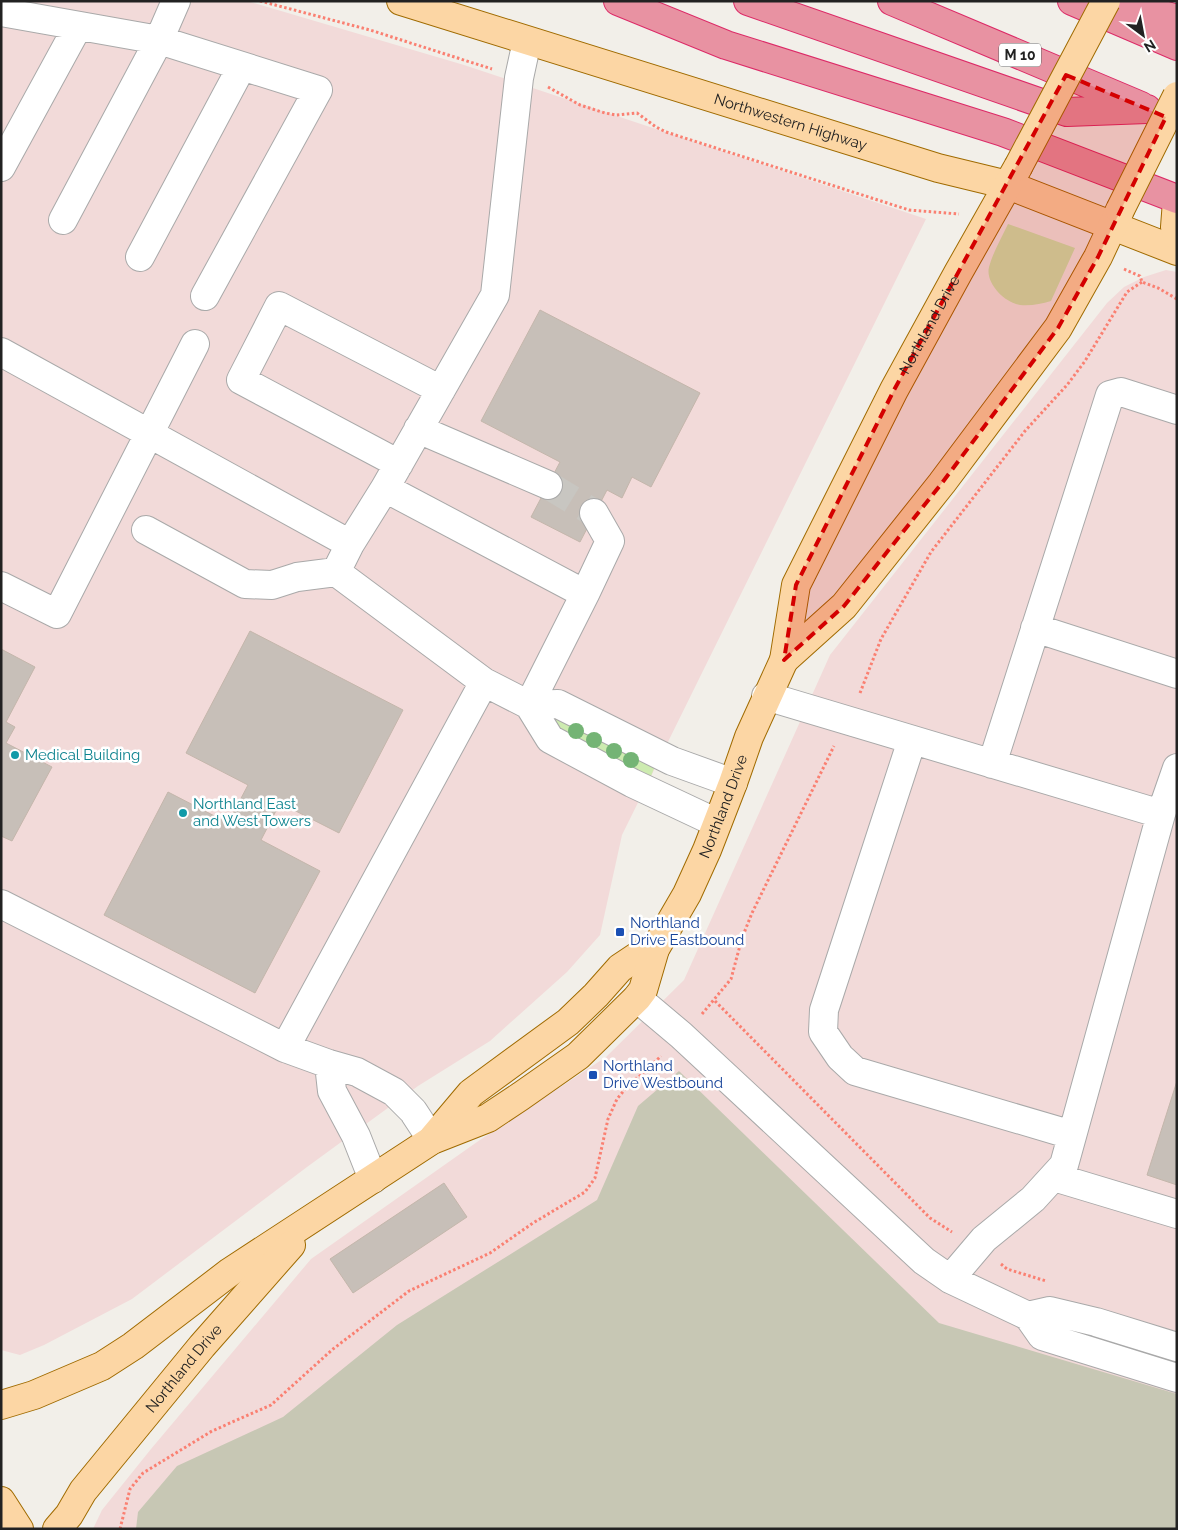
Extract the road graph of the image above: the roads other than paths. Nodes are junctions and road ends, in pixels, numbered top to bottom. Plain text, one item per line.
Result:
1 (176, 1) edge
2 (401, 1) edge
3 (618, 1) edge
4 (748, 1) edge
5 (892, 1) edge
6 (1072, 1) edge
7 (1106, 1) edge
8 (1116, 1) edge
9 (1, 12) edge
10 (1177, 19) edge
11 (78, 26) junction
12 (159, 40) junction
13 (527, 41) junction
14 (1177, 46) edge
15 (242, 66) junction
16 (1177, 96) edge
17 (1147, 109) junction
18 (1177, 121) edge
19 (1, 167) edge
20 (1013, 176) junction
21 (1117, 218) junction
22 (63, 220) dead end
23 (1176, 223) edge
24 (140, 257) dead end
25 (205, 296) dead end
26 (195, 344) dead end
27 (1, 352) edge
28 (441, 390) junction
29 (1177, 410) edge
30 (418, 429) junction
31 (149, 433) junction
32 (399, 464) junction
33 (548, 485) tunnel mouth
34 (385, 488) junction
35 (594, 514) tunnel mouth
36 (146, 530) dead end
37 (350, 544) junction
38 (336, 572) junction
39 (1, 586) edge
40 (585, 594) junction
41 (1035, 628) junction
42 (784, 660) junction
43 (1177, 674) edge
44 (484, 682) junction
45 (766, 696) junction
46 (529, 706) junction
47 (912, 740) junction
48 (992, 764) junction
49 (1177, 768) edge
50 (733, 783) junction
51 (1161, 814) junction
52 (717, 823) junction
53 (1, 904) edge
54 (655, 949) junction
55 (637, 998) junction
56 (285, 1048) junction
57 (329, 1064) junction
58 (1072, 1135) junction
59 (432, 1140) junction
60 (1054, 1177) junction
61 (373, 1179) junction
62 (1177, 1214) edge
63 (319, 1215) junction
64 (950, 1279) junction
65 (1028, 1316) junction
66 (1177, 1347) edge
67 (1177, 1378) edge
68 (1, 1405) edge
69 (1, 1501) edge
70 (19, 1529) edge
71 (57, 1529) edge

1 - 12 lane
2 - 13 main road, Northwestern Highway
3 - 23 highway
4 - 17 highway
5 - 17 highway, M 10
6 - 14 highway
7 - 20 main road, Northland Drive, bridge
8 - 10 highway
9 - 11 lane
11 - 12 lane
11 - 19 lane
12 - 15 lane
12 - 22 lane
13 - 20 main road, Northwestern Highway
13 - 28 lane
15 - 24 lane
15 - 25 lane
16 - 21 main road, Northland Drive, bridge
17 - 18 highway, M 10
20 - 21 main road, Northwestern Highway
20 - 42 main road, Northland Drive
21 - 23 main road, Northwestern Highway
21 - 42 main road, Northland Drive
26 - 31 lane
27 - 31 lane
28 - 30 lane
28 - 32 lane
29 - 41 lane
30 - 32 lane
30 - 33 lane
31 - 37 lane
31 - 39 lane
32 - 34 lane
34 - 37 lane
34 - 40 lane
35 - 40 lane
36 - 38 lane
37 - 38 lane
38 - 44 lane
40 - 46 lane
41 - 43 lane
41 - 48 lane
42 - 45 main road, Northland Drive
44 - 46 lane
44 - 56 lane
45 - 47 lane
45 - 50 main road, Northland Drive
46 - 50 lane
46 - 52 lane
47 - 48 lane
47 - 58 lane
48 - 51 lane
49 - 51 lane
50 - 52 main road, Northland Drive
51 - 58 lane
52 - 54 main road, Northland Drive
53 - 56 lane
54 - 55 main road, Northland Drive
54 - 59 main road, Northland Drive
55 - 59 main road, Northland Drive
55 - 64 lane
56 - 57 lane
57 - 59 lane
57 - 61 lane
58 - 60 lane
59 - 61 main road, Northland Drive
60 - 62 lane
60 - 64 lane
61 - 63 main road, Northland Drive
63 - 68 main road, Northland Drive
63 - 71 main road, Northland Drive
64 - 65 lane
65 - 66 lane
65 - 67 lane
69 - 70 main road

